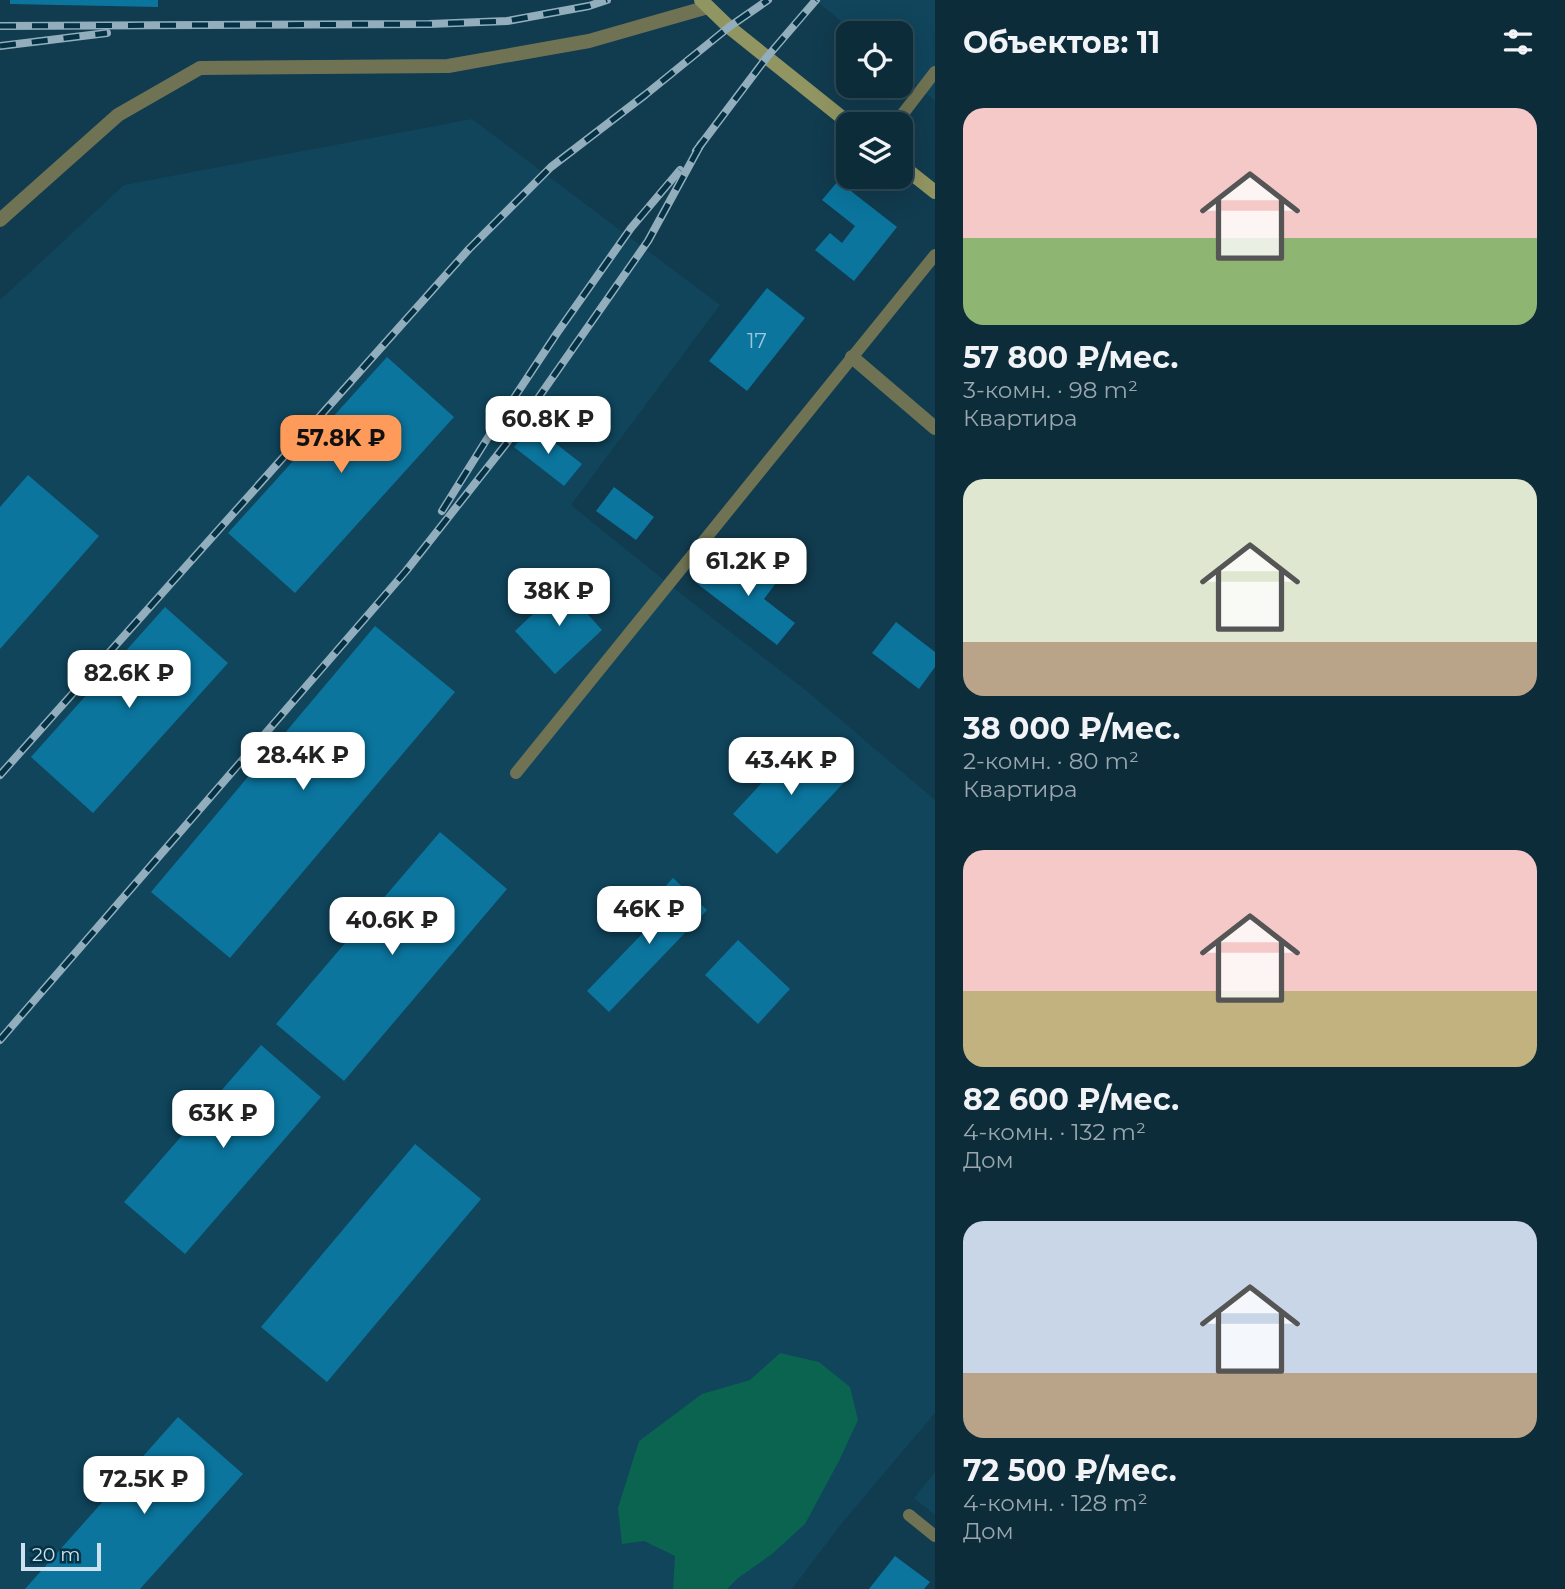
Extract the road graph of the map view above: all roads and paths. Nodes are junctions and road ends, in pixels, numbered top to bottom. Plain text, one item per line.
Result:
1 (705, 4) edge
2 (935, 72) edge
3 (904, 112) edge
4 (836, 113) edge
5 (913, 175) edge
6 (935, 192) edge
7 (0, 220) edge
8 (935, 255) edge
9 (852, 358) junction
10 (935, 428) edge
11 (516, 774) dead end
12 (909, 1515) dead end
13 (935, 1536) edge

1 - 4 street
1 - 7 street
2 - 3 lane
5 - 6 street
8 - 9 lane
9 - 10 street
9 - 11 lane
12 - 13 lane

